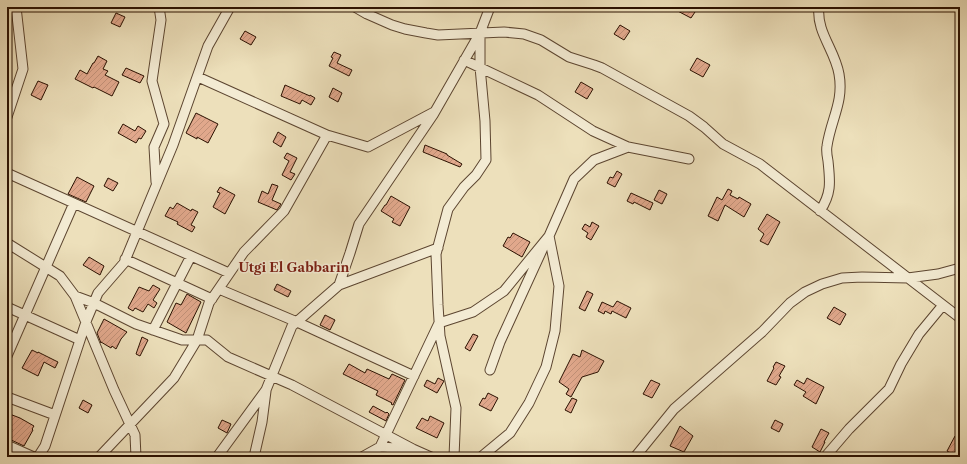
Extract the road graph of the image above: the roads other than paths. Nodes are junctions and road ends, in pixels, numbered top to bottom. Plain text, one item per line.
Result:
1 (16, 7) edge
2 (158, 7) edge
3 (230, 7) edge
4 (355, 7) edge
5 (490, 7) edge
6 (819, 7) edge
7 (480, 33) junction
8 (464, 60) junction
9 (480, 67) junction
10 (198, 77) junction
11 (434, 112) junction
12 (7, 117) edge
13 (327, 134) junction
14 (628, 147) junction
15 (689, 159) dead end
16 (7, 173) edge
17 (156, 185) junction
18 (74, 203) junction
19 (820, 210) junction
20 (136, 231) junction
21 (549, 236) junction
22 (7, 243) edge
23 (438, 248) junction
24 (192, 256) junction
25 (125, 259) junction
26 (46, 267) junction
27 (960, 268) edge
28 (230, 273) junction
29 (908, 278) junction
30 (177, 283) junction
31 (339, 285) junction
32 (218, 289) junction
33 (75, 296) junction
34 (212, 299) junction
35 (94, 303) junction
36 (943, 305) junction
37 (7, 307) edge
38 (25, 315) junction
39 (960, 318) edge
40 (297, 322) junction
41 (439, 323) junction
42 (86, 324) junction
43 (153, 330) junction
44 (80, 340) junction
45 (197, 340) junction
46 (7, 356) edge
47 (490, 370) dead end
48 (272, 376) junction
49 (414, 376) junction
50 (266, 390) junction
51 (7, 397) edge
52 (55, 415) junction
53 (130, 424) junction
54 (386, 435) junction
55 (7, 445) edge
56 (380, 447) junction
57 (413, 449) junction
58 (34, 457) edge
59 (38, 457) edge
60 (99, 457) edge
61 (136, 457) edge
62 (217, 457) edge
63 (254, 457) edge
64 (362, 457) edge
65 (431, 457) edge
66 (454, 457) edge
67 (481, 457) edge
68 (635, 457) edge
69 (825, 457) edge

1 - 12 street
2 - 17 street
3 - 10 street
4 - 7 street
5 - 7 street
6 - 19 street
7 - 8 street
7 - 9 street
7 - 19 street
8 - 9 street
8 - 11 street
9 - 14 street
9 - 23 street
10 - 13 street
10 - 17 street
11 - 13 street
11 - 31 street
13 - 28 street
14 - 15 street
14 - 21 street
16 - 18 street
17 - 20 street
18 - 20 street
18 - 26 street
19 - 29 street
20 - 24 street
20 - 25 street
21 - 41 street
21 - 47 street
21 - 67 street
22 - 26 street
23 - 31 street
23 - 41 street
24 - 28 street
24 - 30 street
25 - 30 street
25 - 35 street
26 - 33 street
26 - 38 street
27 - 29 street
28 - 32 street
29 - 36 street
29 - 68 street
30 - 34 street
30 - 43 street
31 - 40 street
32 - 34 street
32 - 40 street
33 - 35 street
33 - 42 street
34 - 45 street
35 - 42 street
35 - 43 street
36 - 39 street
36 - 69 street
37 - 38 street
38 - 44 street
38 - 46 street
40 - 48 street
40 - 49 street
41 - 49 street
41 - 66 street
42 - 44 street
42 - 53 street
43 - 45 street
44 - 52 street
45 - 48 street
45 - 53 street
48 - 50 street
48 - 54 street
49 - 54 street
50 - 62 street
50 - 63 street
51 - 52 street
52 - 59 street
53 - 60 street
53 - 61 street
54 - 56 street
54 - 57 street
55 - 58 street
56 - 57 street
56 - 64 street
57 - 65 street

